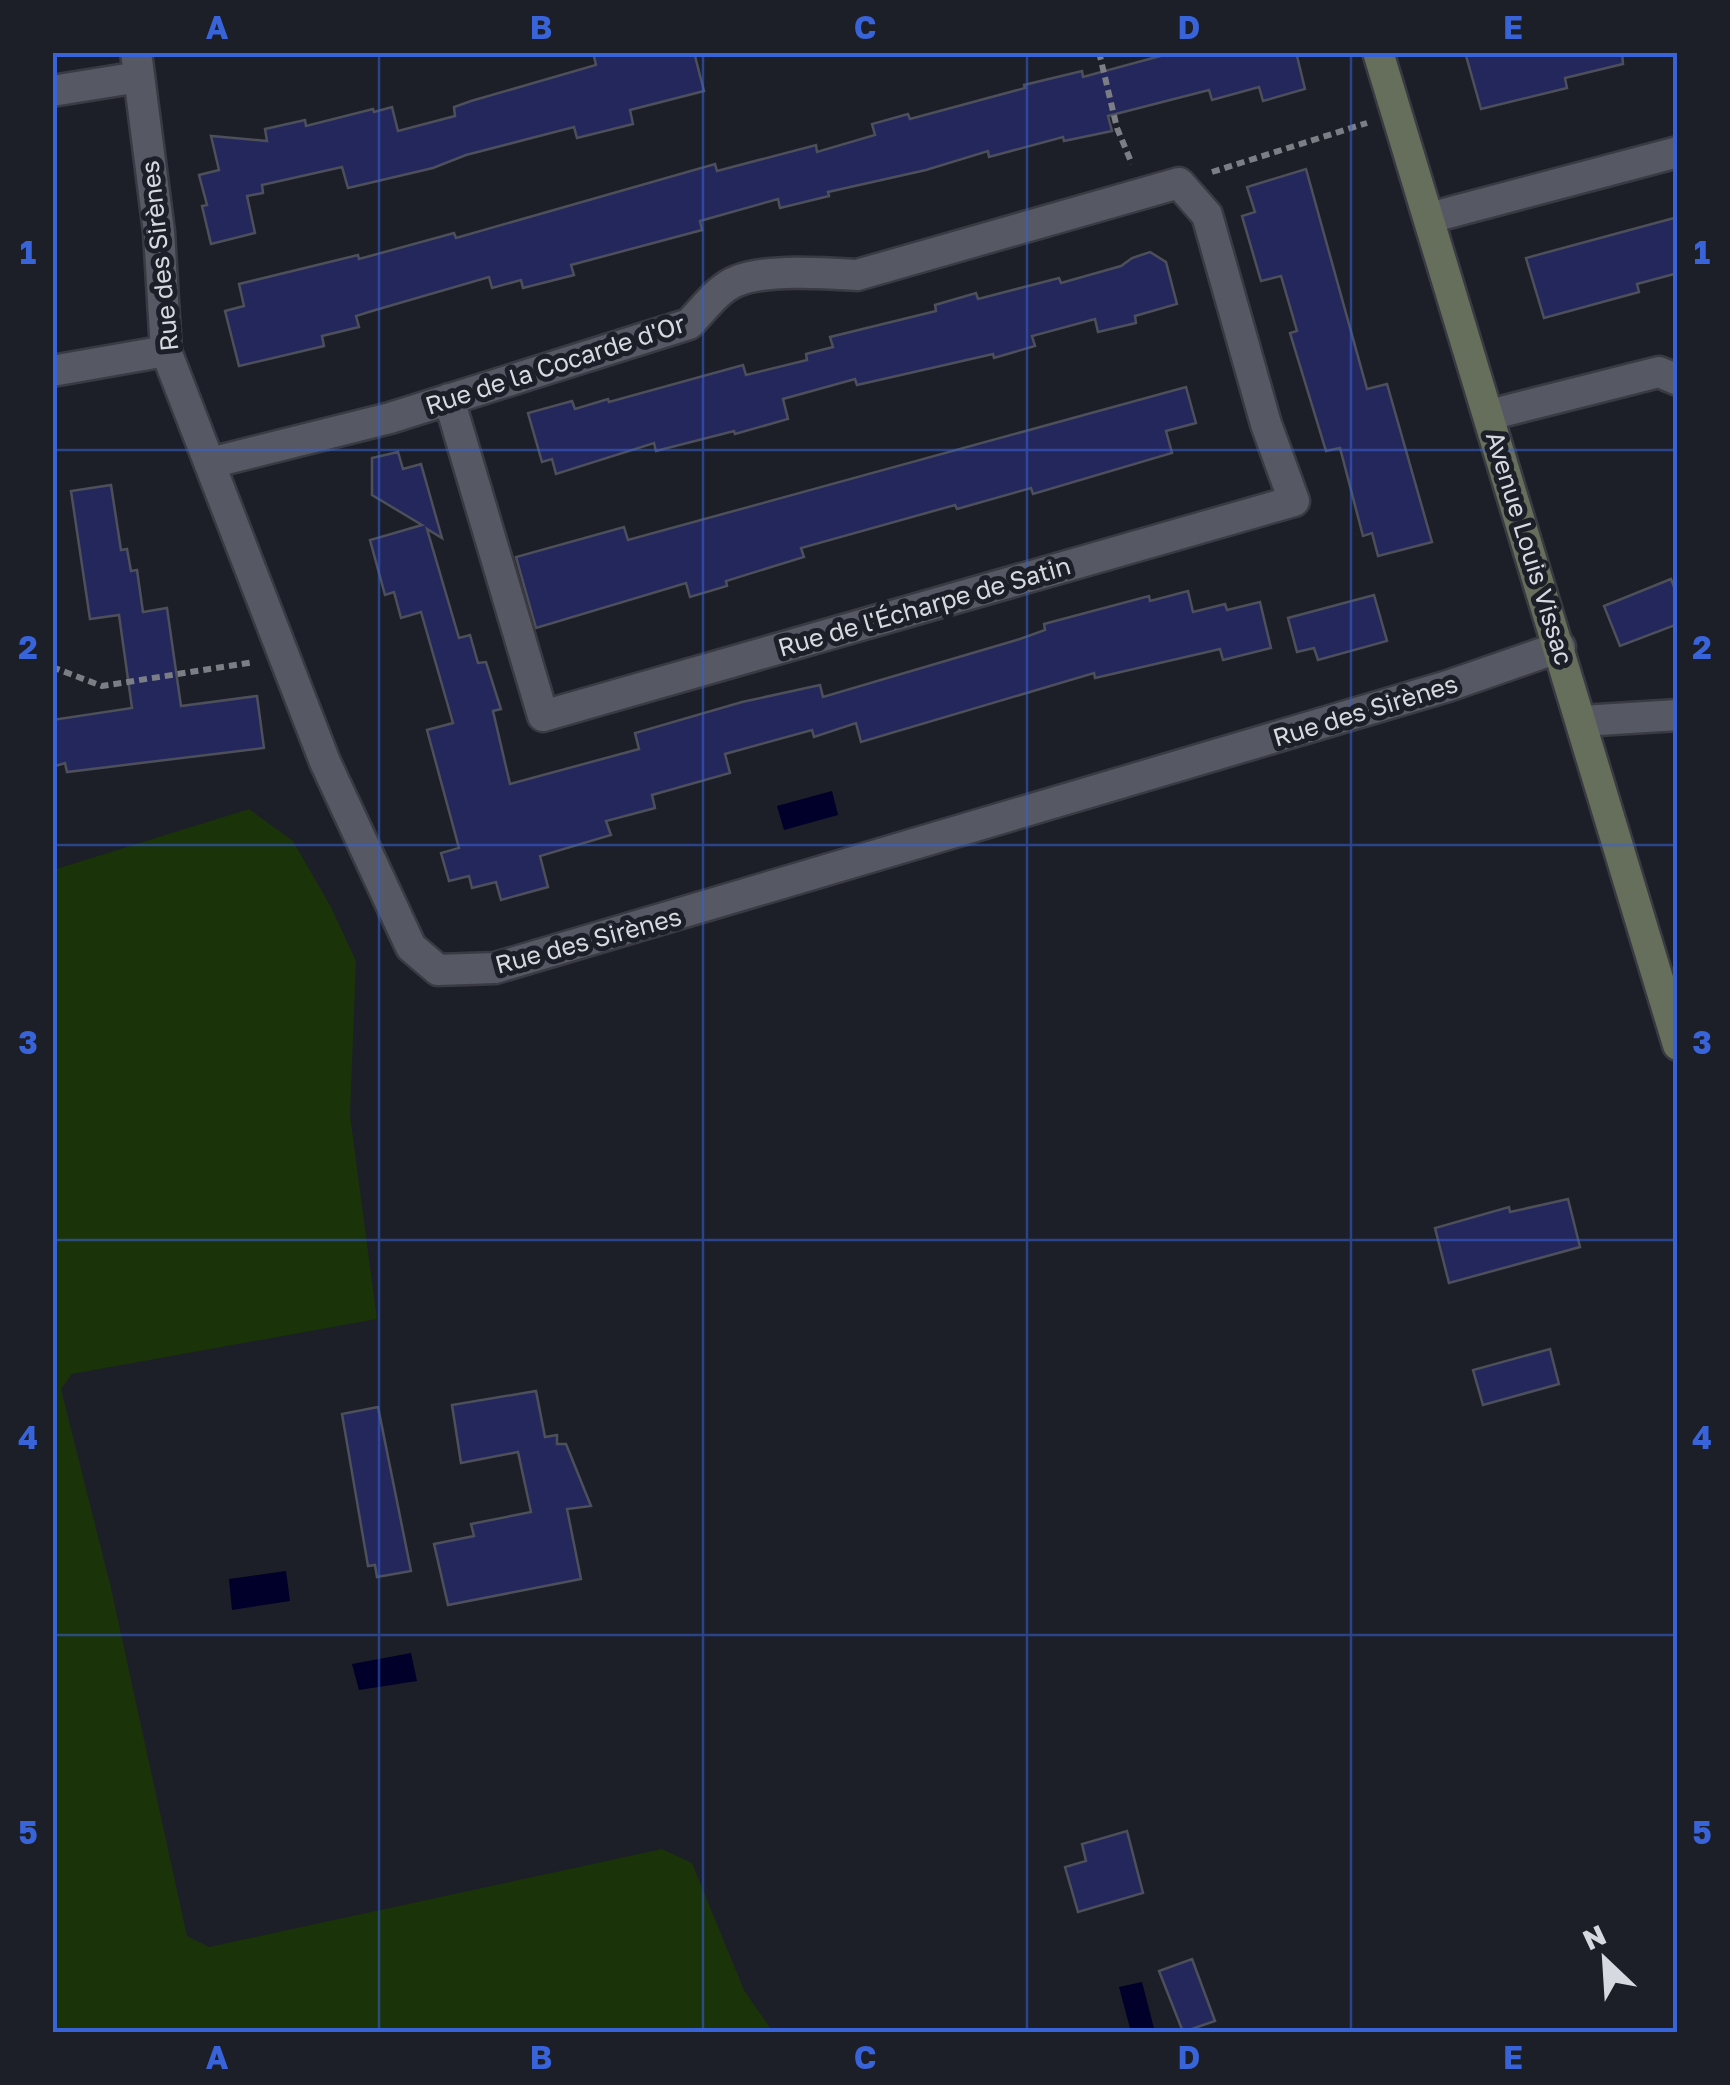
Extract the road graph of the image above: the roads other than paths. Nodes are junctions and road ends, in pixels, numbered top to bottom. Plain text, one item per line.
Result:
1 (1378, 52) edge
2 (137, 65) edge
3 (52, 91) edge
4 (1678, 152) edge
5 (1179, 183) joint
6 (1428, 218) junction
7 (166, 351) junction
8 (52, 371) edge
9 (1678, 380) edge
10 (449, 400) junction
11 (1489, 415) junction
12 (210, 463) junction
13 (1560, 647) junction
14 (1678, 715) edge
15 (1582, 721) junction
16 (1678, 1046) edge

1 - 6 main road, Avenue Louis Vissac
2 - 3 street
2 - 7 street, Rue des Sirènes
4 - 6 street
5 - 10 street, Rue de la Cocarde d'Or
5 - 10 street, Rue de l'Écharpe de Satin
6 - 11 main road, Avenue Louis Vissac
7 - 8 street
7 - 12 street, Rue des Sirènes
9 - 11 street
10 - 12 street, Rue de la Cocarde d'Or
11 - 13 main road, Avenue Louis Vissac
12 - 13 street, Rue des Sirènes
13 - 15 main road, Avenue Louis Vissac
14 - 15 street
15 - 16 main road, Avenue Louis Vissac

